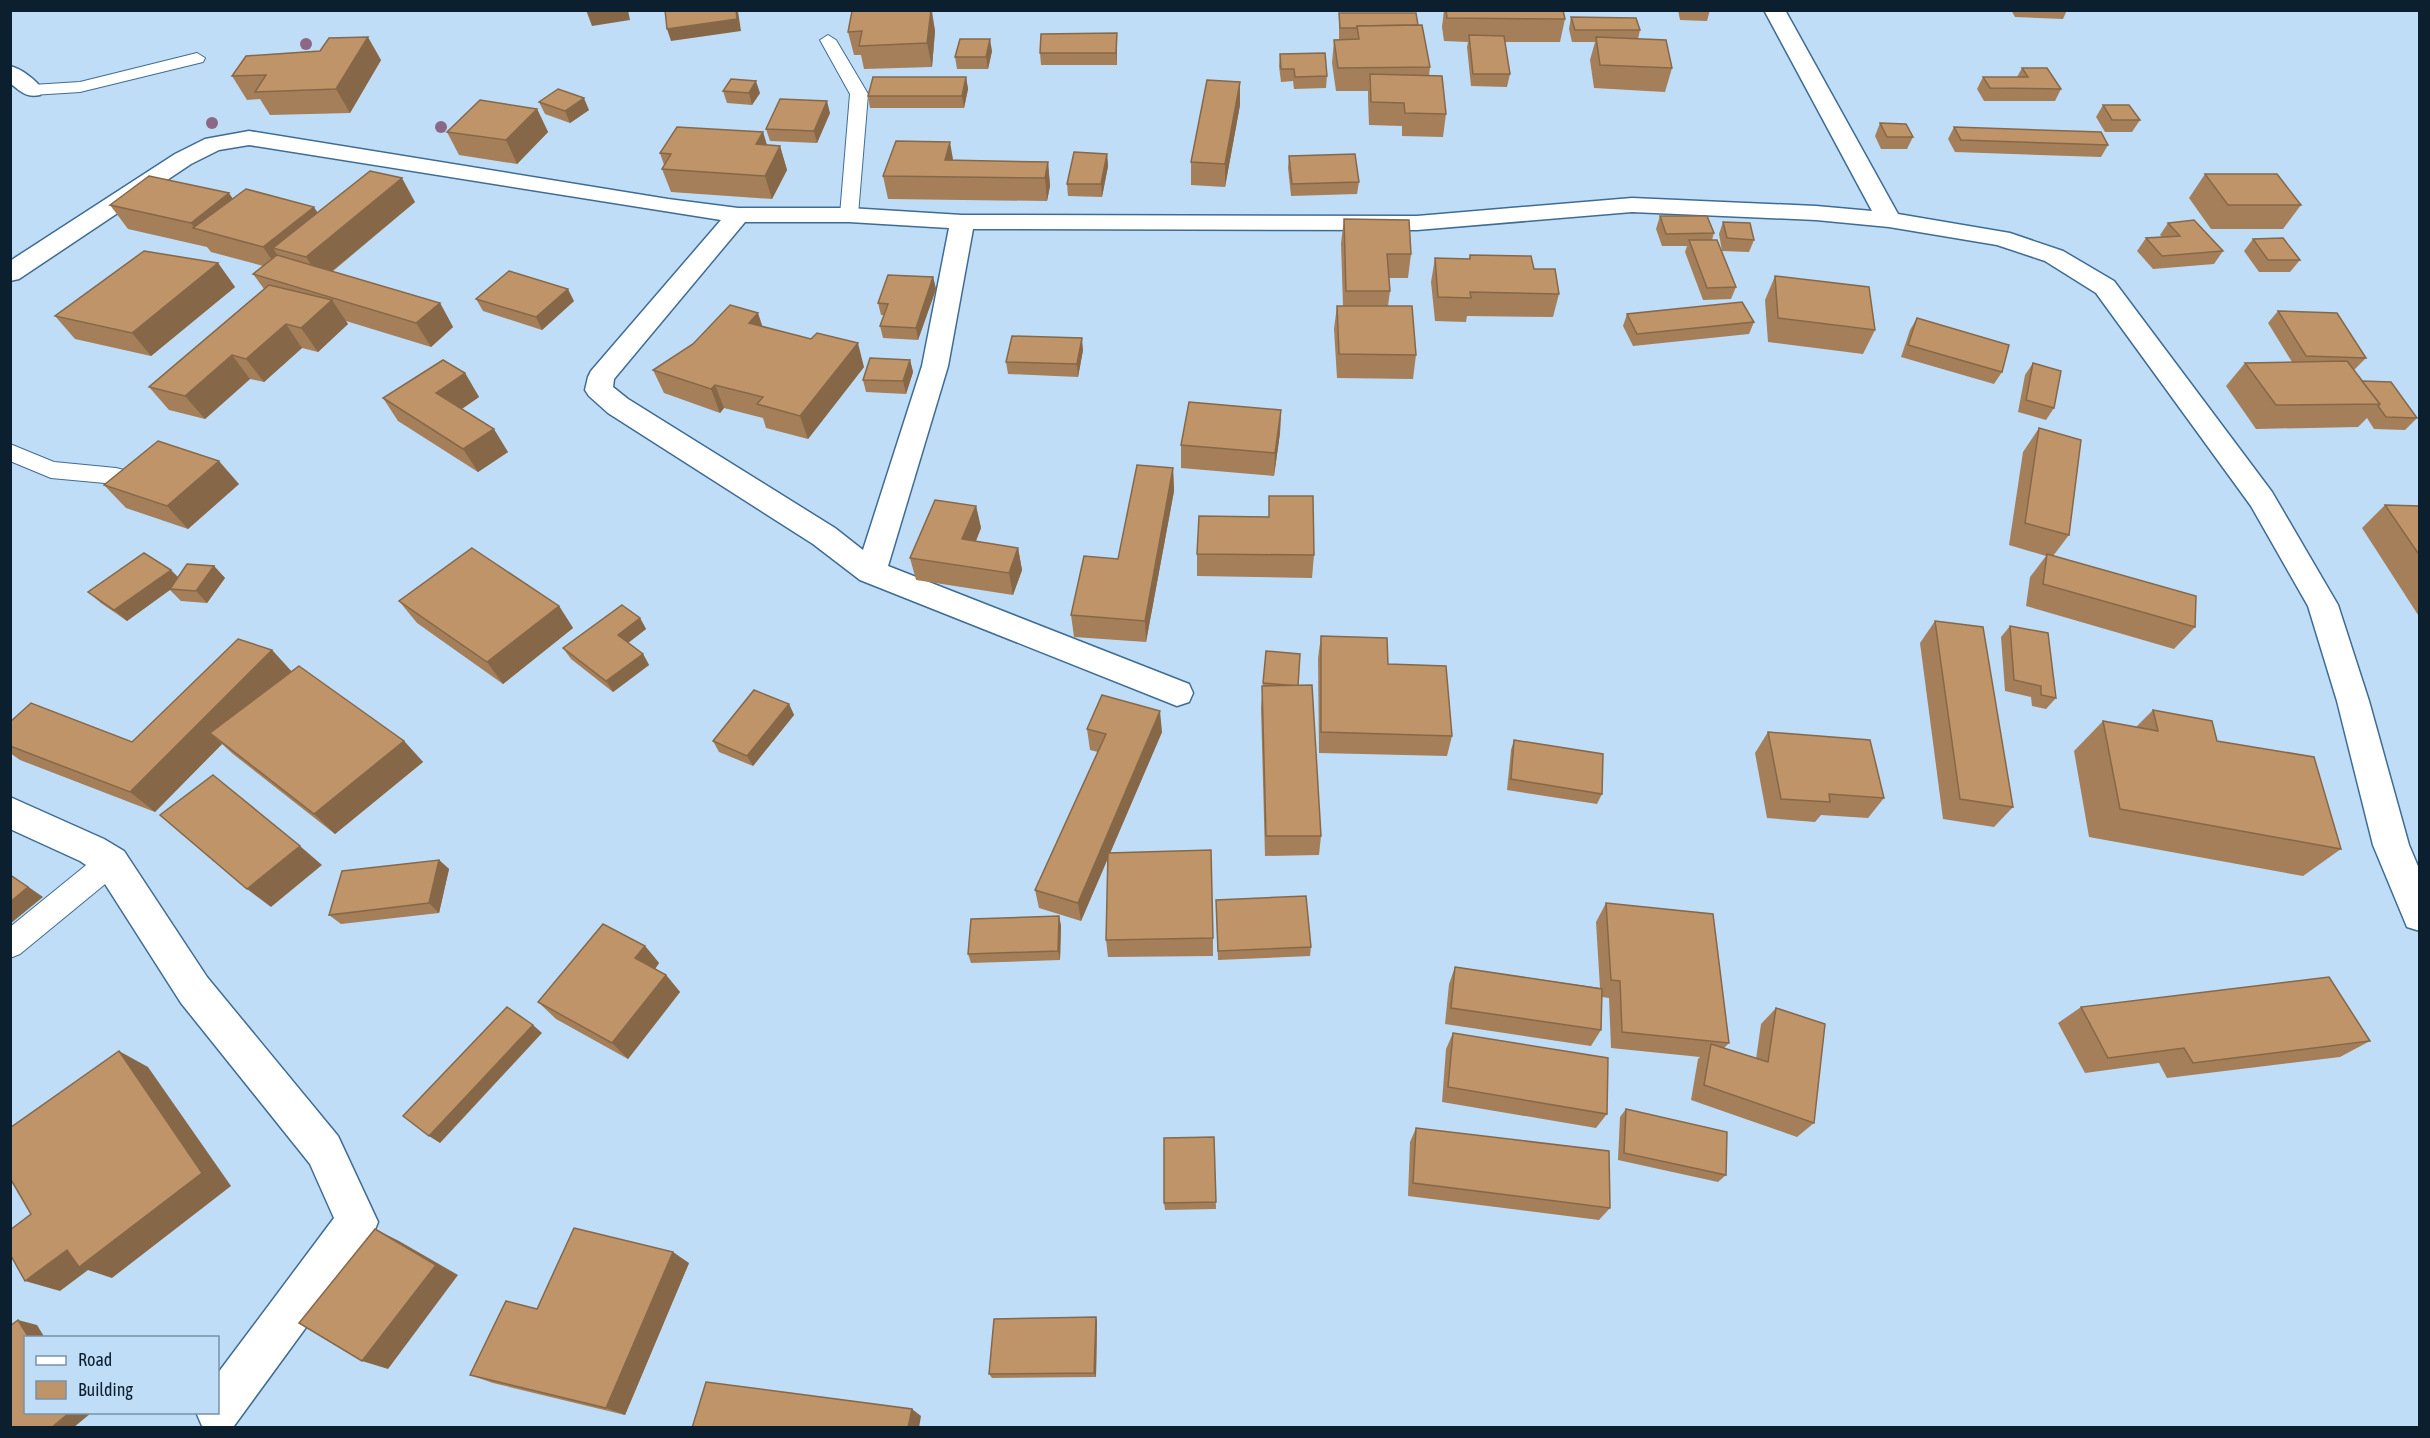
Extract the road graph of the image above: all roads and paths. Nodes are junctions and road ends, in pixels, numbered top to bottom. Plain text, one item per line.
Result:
1 (1774, 10) edge
2 (828, 40) dead end
3 (197, 58) dead end
4 (10, 72) edge
5 (32, 90) joint
6 (738, 214) junction
7 (849, 214) junction
8 (1889, 220) junction
9 (962, 222) junction
10 (10, 273) edge
11 (10, 452) edge
12 (116, 476) edge
13 (871, 573) junction
14 (1177, 693) dead end
15 (10, 813) edge
16 (111, 862) junction
17 (2420, 915) edge
18 (10, 945) edge
19 (219, 1407) edge
20 (214, 1414) edge
21 (204, 1428) edge

1 - 8 street
2 - 7 lane
3 - 5 lane
4 - 5 street
6 - 7 street
6 - 10 street
6 - 13 street
7 - 9 street
8 - 9 street
8 - 17 street
9 - 13 street
11 - 12 lane
13 - 14 street
15 - 16 street
16 - 18 lane
16 - 19 street
20 - 21 street

